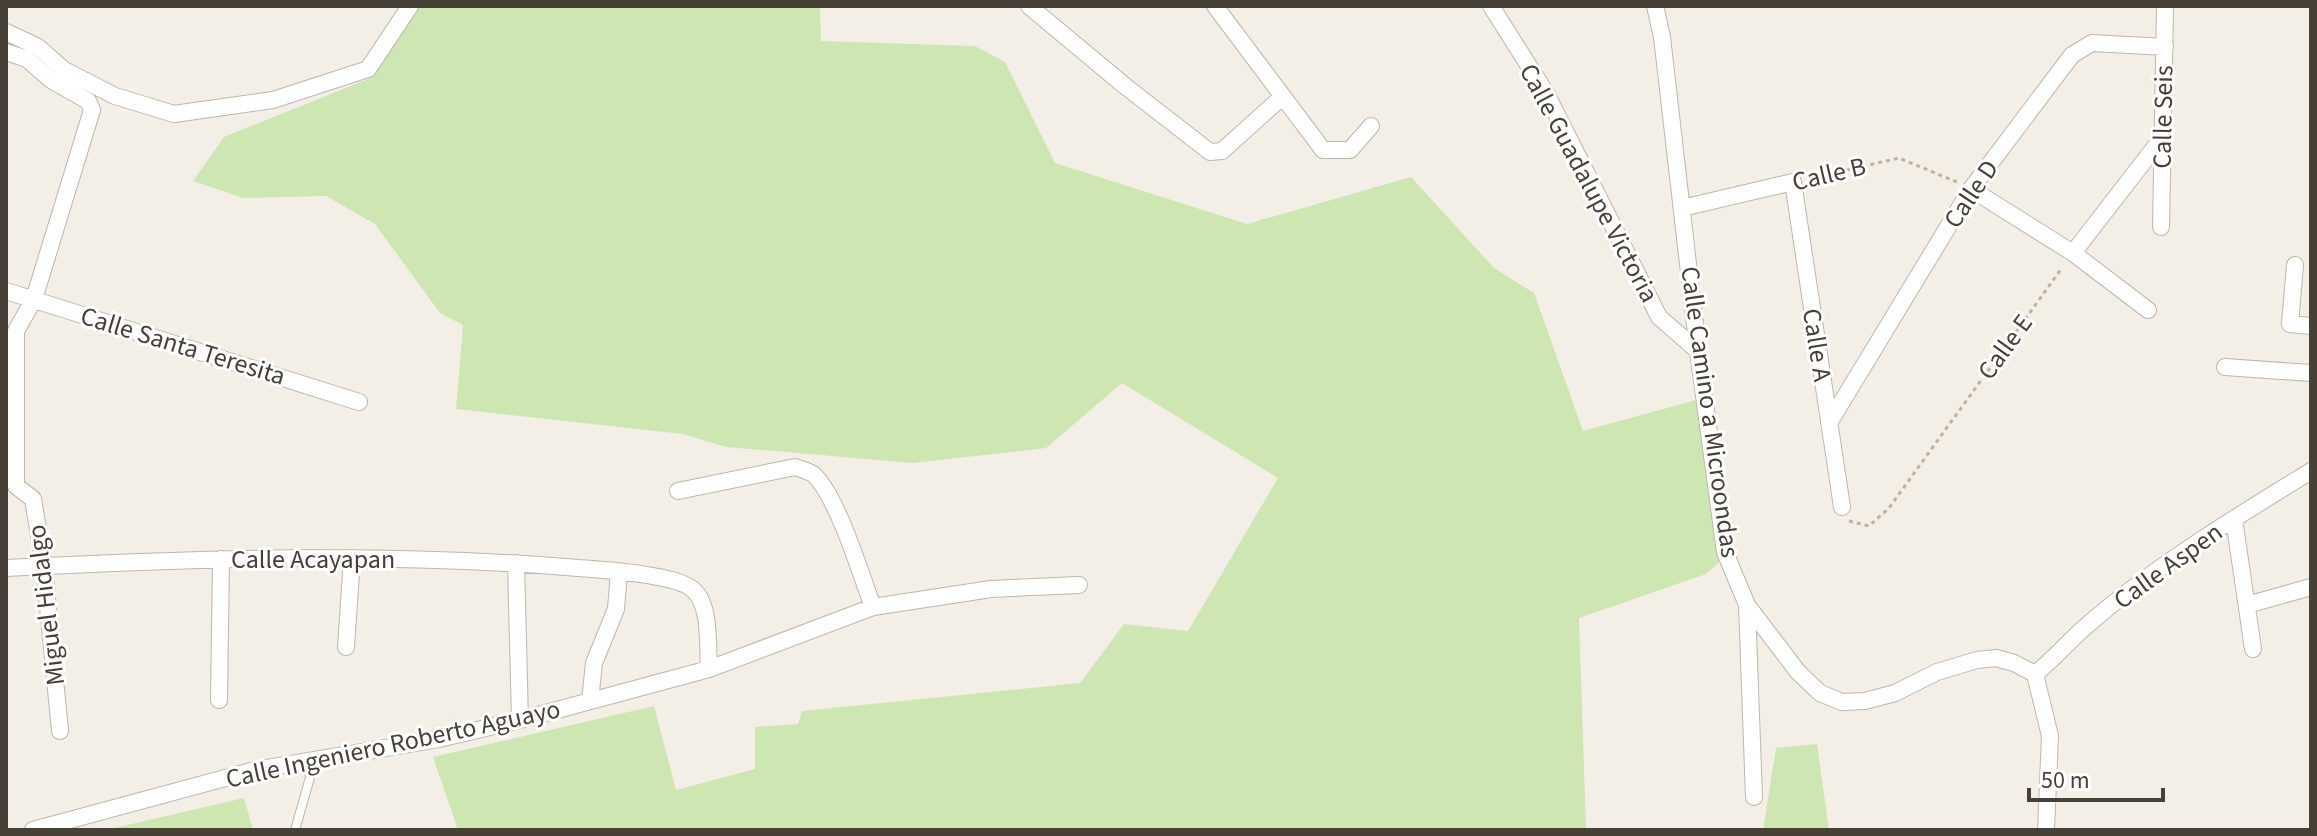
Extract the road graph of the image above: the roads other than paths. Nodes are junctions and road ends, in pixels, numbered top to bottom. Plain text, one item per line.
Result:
1 (410, 6) edge
2 (1029, 6) edge
3 (1215, 6) edge
4 (1491, 6) edge
5 (1655, 6) edge
6 (2165, 6) edge
7 (6, 32) edge
8 (2165, 47) junction
9 (6, 52) edge
10 (1282, 97) junction
11 (1371, 126) dead end
12 (2162, 138) junction
13 (1793, 182) joint
14 (1971, 189) junction
15 (1682, 208) junction
16 (2161, 227) dead end
17 (2073, 253) junction
18 (2295, 265) dead end
19 (6, 291) edge
20 (34, 299) junction
21 (2148, 310) dead end
22 (2311, 326) edge
23 (1698, 351) junction
24 (2225, 367) dead end
25 (2311, 373) edge
26 (359, 402) dead end
27 (1829, 423) junction
28 (2311, 471) edge
29 (678, 491) dead end
30 (1842, 507) road end
31 (2234, 519) junction
32 (352, 558) junction
33 (221, 559) junction
34 (516, 563) junction
35 (44, 566) junction
36 (6, 568) edge
37 (619, 572) junction
38 (1079, 585) dead end
39 (2311, 587) edge
40 (1747, 605) junction
41 (2247, 605) junction
42 (873, 607) junction
43 (346, 647) dead end
44 (2253, 649) dead end
45 (709, 669) junction
46 (2035, 674) junction
47 (219, 700) dead end
48 (590, 701) junction
49 (520, 720) junction
50 (60, 731) dead end
51 (315, 760) junction
52 (1754, 797) dead end
53 (33, 830) edge
54 (295, 830) edge
55 (2046, 830) edge

1 - 7 street
2 - 10 street
3 - 10 street
4 - 23 street, Calle Guadalupe Victoria
5 - 15 street, Calle Camino a Microondas
6 - 8 street, Calle Seis
8 - 12 street, Calle Seis
8 - 14 street, Calle D
9 - 20 street
10 - 11 street
12 - 16 street, Calle Seis
12 - 17 street
13 - 15 street, Calle B
13 - 27 street, Calle A
14 - 17 street
14 - 27 street, Calle D
15 - 23 street, Calle Camino a Microondas
17 - 21 street
18 - 22 street
19 - 20 street, Calle Santa Teresita
20 - 26 street, Calle Santa Teresita
20 - 35 street, Miguel Hidalgo
23 - 40 street, Calle Camino a Microondas
24 - 25 street
27 - 30 street, Calle A
28 - 31 street, Calle Aspen
29 - 42 street
31 - 41 street
31 - 46 street, Calle Aspen
32 - 33 street, Calle Acayapan
32 - 34 street, Calle Acayapan
32 - 43 street
33 - 35 street, Calle Acayapan
33 - 47 street
34 - 37 street, Calle Acayapan
34 - 49 street
35 - 36 street, Calle Acayapan
35 - 50 street, Miguel Hidalgo
37 - 45 street, Calle Acayapan
37 - 48 street
38 - 42 street, Calle Ingeniero Roberto Aguayo
39 - 41 street
40 - 46 street, Calle Camino a Microondas
40 - 52 street
41 - 44 street
42 - 45 street, Calle Ingeniero Roberto Aguayo
45 - 48 street, Calle Ingeniero Roberto Aguayo
46 - 55 street
48 - 49 street, Calle Ingeniero Roberto Aguayo
49 - 51 street, Calle Ingeniero Roberto Aguayo
51 - 53 street, Calle Ingeniero Roberto Aguayo
51 - 54 lane

